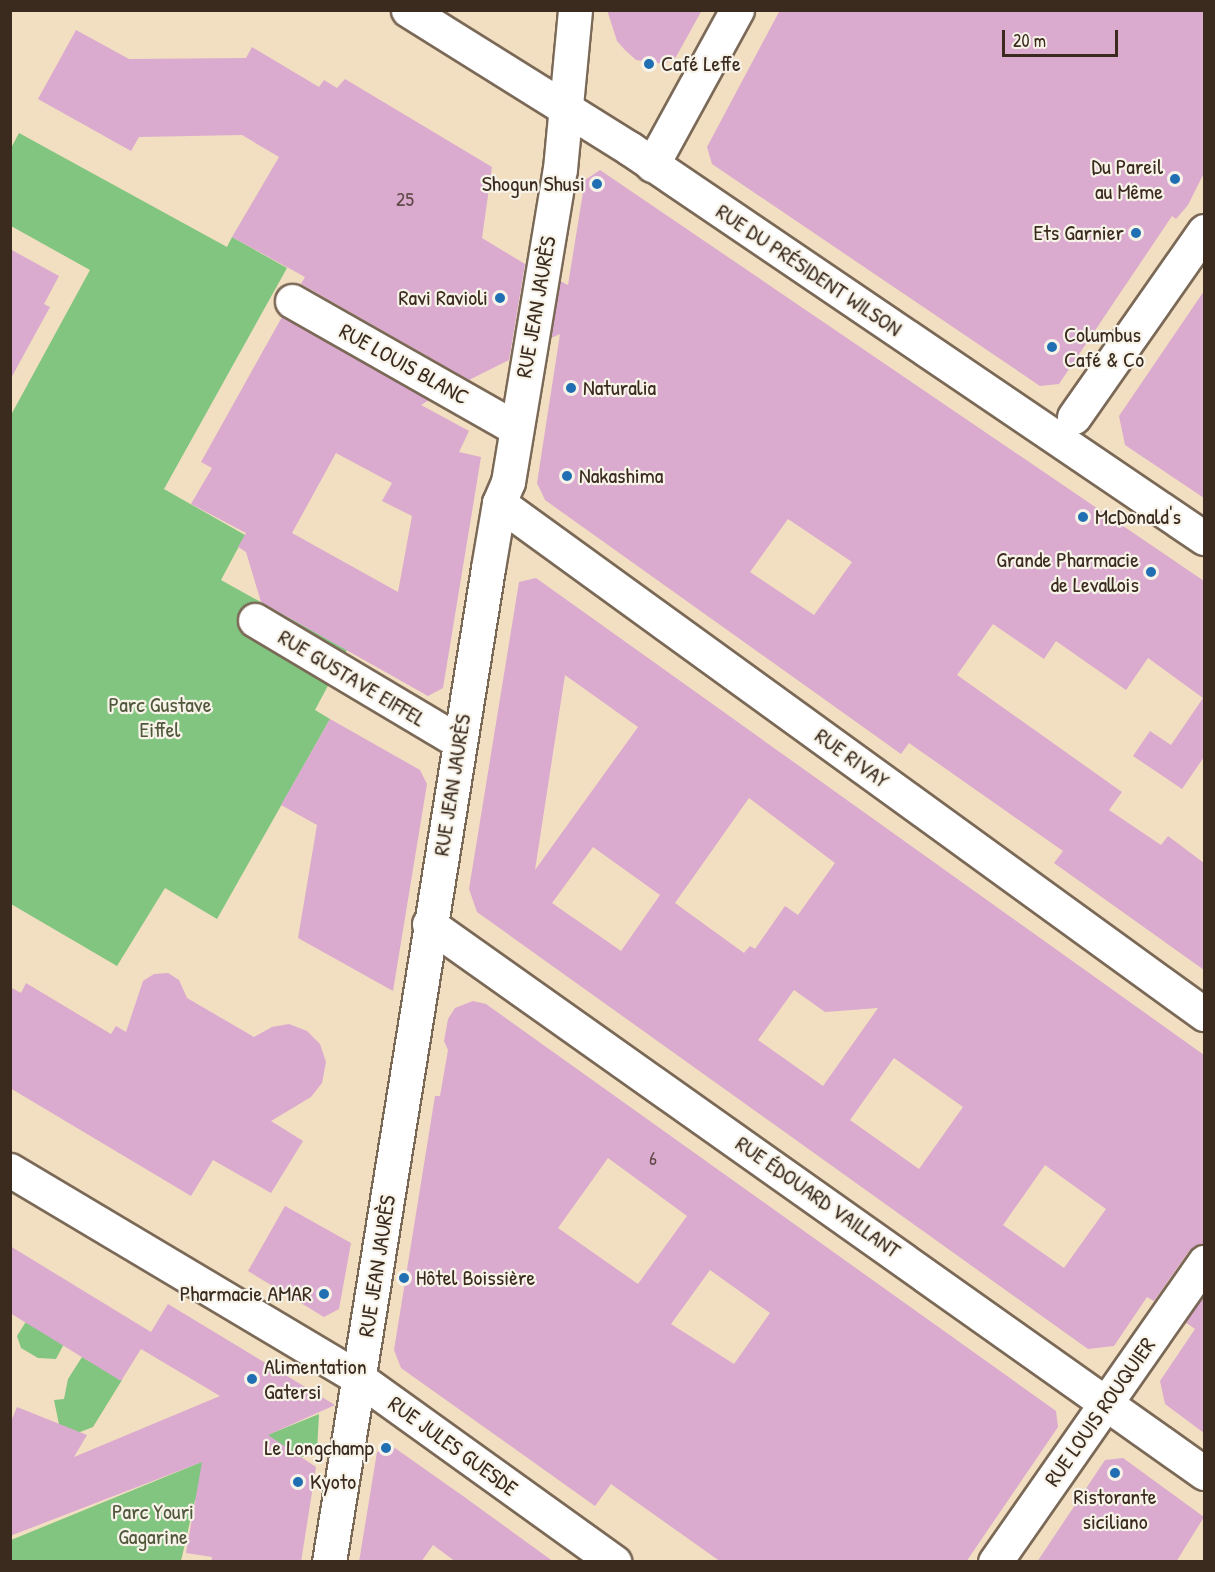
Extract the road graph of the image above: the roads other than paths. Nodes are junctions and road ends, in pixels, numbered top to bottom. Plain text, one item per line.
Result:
1 (408, 10) edge
2 (575, 10) edge
3 (737, 10) edge
4 (568, 109) junction
5 (652, 165) junction
6 (1204, 231) edge
7 (292, 301) dead end
8 (1074, 417) dead end
9 (516, 428) junction
10 (499, 502) junction
11 (1204, 538) edge
12 (255, 620) dead end
13 (448, 735) dead end
14 (429, 924) junction
15 (1204, 1014) edge
16 (10, 1170) edge
17 (1204, 1262) edge
18 (357, 1377) junction
19 (1106, 1403) junction
20 (1204, 1473) edge
21 (329, 1562) edge
22 (614, 1562) edge
23 (995, 1562) edge

1 - 4 street, RUE DU PRÉSIDENT WILSON
2 - 4 street, RUE JEAN JAURÈS
3 - 5 street
4 - 5 street, RUE DU PRÉSIDENT WILSON
4 - 9 street, RUE JEAN JAURÈS
5 - 11 street, RUE DU PRÉSIDENT WILSON
6 - 8 street
7 - 9 street, RUE LOUIS BLANC
9 - 10 street, RUE JEAN JAURÈS
10 - 14 street, RUE JEAN JAURÈS
10 - 15 street, RUE RIVAY
12 - 13 street, RUE GUSTAVE EIFFEL
14 - 18 street, RUE JEAN JAURÈS
14 - 19 street, RUE ÉDOUARD VAILLANT
16 - 18 street, RUE JULES GUESDE
17 - 19 street, RUE LOUIS ROUQUIER
18 - 21 street, RUE JEAN JAURÈS
18 - 22 street, RUE JULES GUESDE
19 - 20 street, RUE ÉDOUARD VAILLANT
19 - 23 street, RUE LOUIS ROUQUIER

